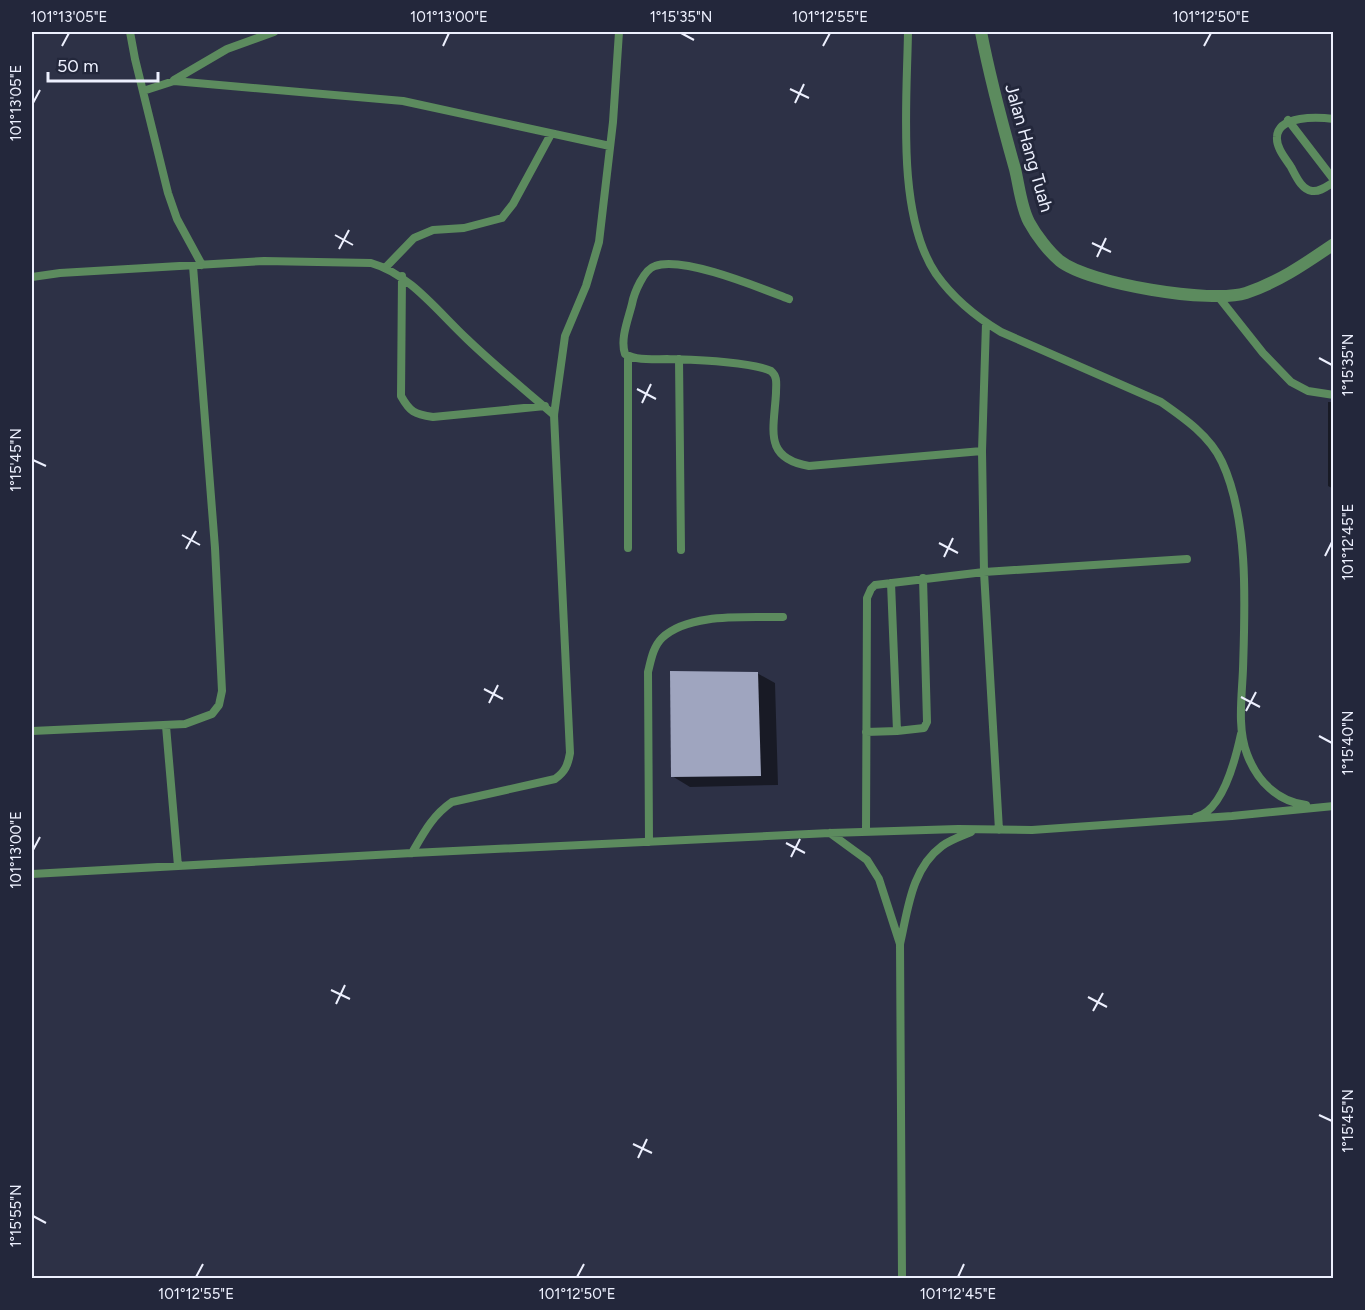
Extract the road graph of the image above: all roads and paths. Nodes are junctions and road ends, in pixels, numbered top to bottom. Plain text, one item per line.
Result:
1 (130, 32) edge
2 (274, 32) edge
3 (619, 32) edge
4 (908, 32) edge
5 (981, 32) edge
6 (174, 81) junction
7 (143, 91) junction
8 (1330, 118) edge
9 (1288, 120) junction
10 (1334, 127) edge
11 (551, 134) junction
12 (610, 146) junction
13 (1334, 181) edge
14 (1334, 244) edge
15 (198, 265) junction
16 (386, 267) junction
17 (402, 276) junction
18 (32, 277) edge
19 (1218, 295) junction
20 (789, 299) dead end
21 (986, 323) junction
22 (628, 356) junction
23 (679, 359) junction
24 (1334, 395) edge
25 (544, 406) junction
26 (554, 415) junction
27 (982, 451) junction
28 (627, 548) dead end
29 (681, 550) dead end
30 (1187, 559) dead end
31 (984, 572) junction
32 (923, 578) junction
33 (891, 583) junction
34 (783, 617) dead end
35 (166, 726) junction
36 (1242, 728) junction
37 (32, 731) edge
38 (897, 731) junction
39 (866, 732) junction
40 (1334, 806) edge
41 (1322, 807) junction
42 (1179, 820) junction
43 (976, 830) junction
44 (999, 830) junction
45 (866, 832) junction
46 (830, 833) junction
47 (649, 842) junction
48 (412, 853) junction
49 (178, 866) junction
50 (32, 874) edge
51 (900, 944) junction
52 (903, 1278) edge

1 - 7 lane
2 - 6 lane
3 - 12 lane
4 - 21 lane
5 - 19 street, Jalan Hang Tuah
6 - 7 lane
6 - 11 lane
7 - 15 lane
8 - 9 lane
8 - 10 lane
9 - 13 lane
9 - 13 lane
11 - 12 lane
11 - 16 lane
12 - 26 lane
14 - 19 street, Jalan Hang Tuah
15 - 16 lane
15 - 18 lane
15 - 35 lane
16 - 17 lane
17 - 25 lane
17 - 25 lane
19 - 24 lane
20 - 22 lane
21 - 27 lane
21 - 36 lane
22 - 23 lane
22 - 28 lane
23 - 27 lane
23 - 29 lane
25 - 26 lane
26 - 48 lane
27 - 31 lane
30 - 31 lane
31 - 32 lane
31 - 44 lane
32 - 33 lane
32 - 38 lane
33 - 38 lane
33 - 39 lane
34 - 47 lane
35 - 37 lane
35 - 49 lane
36 - 41 lane
36 - 42 lane
38 - 39 lane
39 - 45 lane
40 - 41 lane
41 - 42 lane
42 - 44 lane
43 - 44 lane
43 - 45 lane
43 - 51 lane
45 - 46 lane
46 - 47 lane
46 - 51 lane
47 - 48 lane
48 - 49 lane
49 - 50 lane
51 - 52 lane

